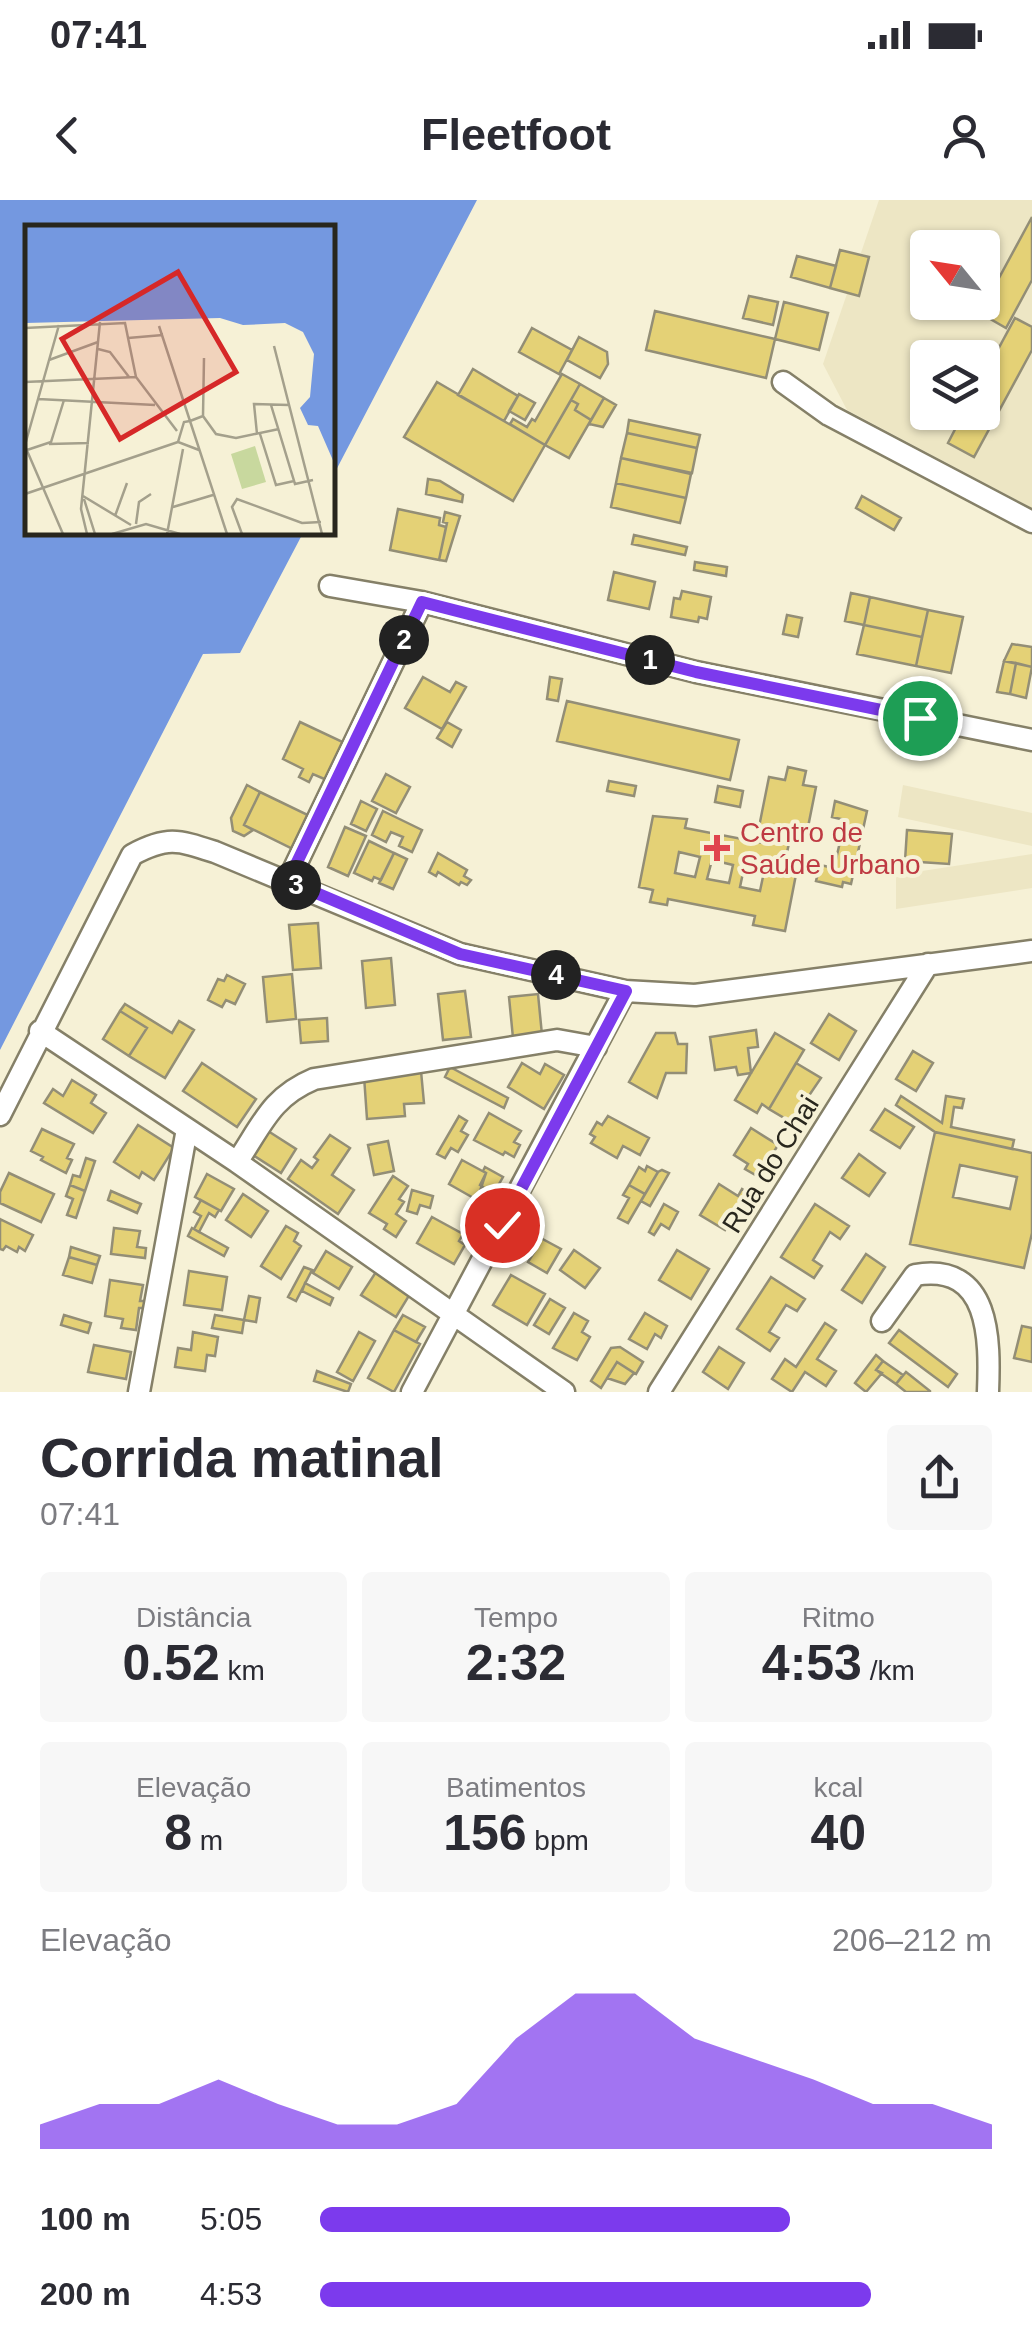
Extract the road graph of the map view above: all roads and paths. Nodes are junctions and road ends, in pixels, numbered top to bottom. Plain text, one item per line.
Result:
1 (783, 382) dead end
2 (1032, 522) edge
3 (330, 586) dead end
4 (422, 602) junction
5 (1032, 740) edge
6 (288, 881) junction
7 (1032, 951) edge
8 (928, 964) junction
9 (626, 991) junction
10 (40, 1031) junction
11 (596, 1047) junction
12 (0, 1114) edge
13 (187, 1128) junction
14 (237, 1162) junction
15 (456, 1315) junction
16 (882, 1322) dead end
17 (139, 1392) edge
18 (412, 1392) edge
19 (564, 1392) edge
20 (660, 1392) edge
21 (988, 1392) edge

1 - 2 street
3 - 4 street
4 - 5 street
4 - 6 street
6 - 9 street
6 - 10 street
7 - 8 street
8 - 9 street
8 - 20 street, Rua do Chai
9 - 11 street
10 - 12 street
10 - 13 street
11 - 14 street
11 - 15 street
13 - 14 street
13 - 17 street
14 - 15 street
15 - 18 street
15 - 19 street
16 - 21 street

